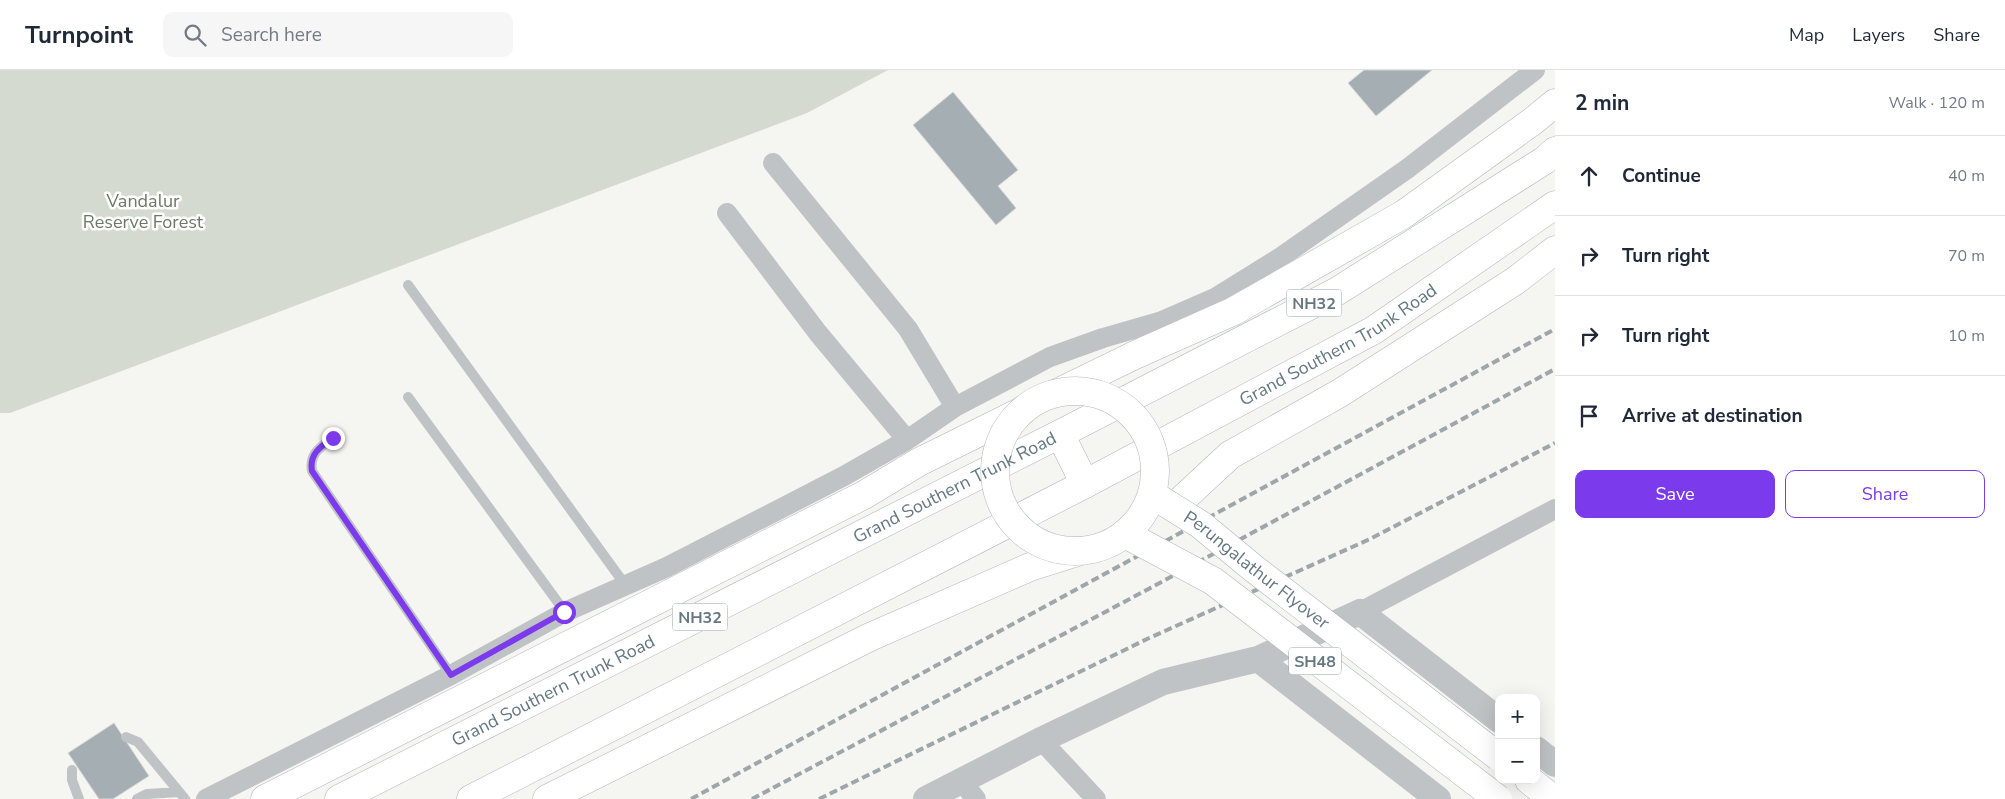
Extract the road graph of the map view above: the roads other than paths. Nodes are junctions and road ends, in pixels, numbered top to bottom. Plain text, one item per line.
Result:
1 (1535, 70) edge
2 (1555, 103) edge
3 (1555, 151) edge
4 (772, 163) dead end
5 (1555, 205) edge
6 (727, 213) dead end
7 (1555, 250) edge
8 (408, 286) dead end
9 (1059, 392) junction
10 (408, 397) dead end
11 (955, 407) junction
12 (1022, 411) junction
13 (1060, 434) junction
14 (333, 438) dead end
15 (907, 440) junction
16 (1085, 484) junction
17 (1163, 501) junction
18 (1555, 509) edge
19 (1125, 534) junction
20 (1081, 551) junction
21 (626, 586) junction
22 (564, 612) junction
23 (1360, 612) junction
24 (1258, 659) junction
25 (451, 675) junction
26 (1495, 717) edge
27 (126, 737) dead end
28 (1041, 740) junction
29 (1540, 752) edge
30 (1495, 754) edge
31 (1555, 764) edge
32 (72, 770) dead end
33 (1534, 784) edge
34 (968, 790) edge
35 (182, 796) edge
36 (79, 799) edge
37 (138, 799) edge
38 (206, 799) edge
39 (265, 799) edge
40 (339, 799) edge
41 (471, 799) edge
42 (547, 799) edge
43 (926, 799) edge
44 (1096, 799) edge
45 (1438, 799) edge
46 (1498, 799) edge
47 (1553, 799) edge

1 - 11 street
2 - 9 main road
3 - 13 main road, Grand Southern Trunk Road / NH32
4 - 11 street
5 - 16 main road, Grand Southern Trunk Road
6 - 15 street
7 - 17 main road
8 - 21 lane
9 - 12 main road, bridge
9 - 17 main road, bridge
10 - 22 lane
11 - 15 street
12 - 20 main road, bridge
12 - 39 main road
13 - 16 main road
13 - 40 main road, Grand Southern Trunk Road / NH32
14 - 25 lane
15 - 21 street
16 - 41 main road, Grand Southern Trunk Road
17 - 19 main road, bridge
17 - 30 main road, Perungalathur Flyover / SH48, bridge
18 - 23 street
19 - 20 main road, bridge
19 - 46 main road, Perungalathur Flyover / SH48, bridge
20 - 42 main road
21 - 22 street
22 - 25 street
23 - 24 street
23 - 26 street
24 - 28 street
24 - 45 street
25 - 38 street
27 - 35 lane
28 - 34 street
28 - 44 street
29 - 31 street
32 - 36 lane
33 - 47 main road
34 - 43 street
35 - 37 lane

